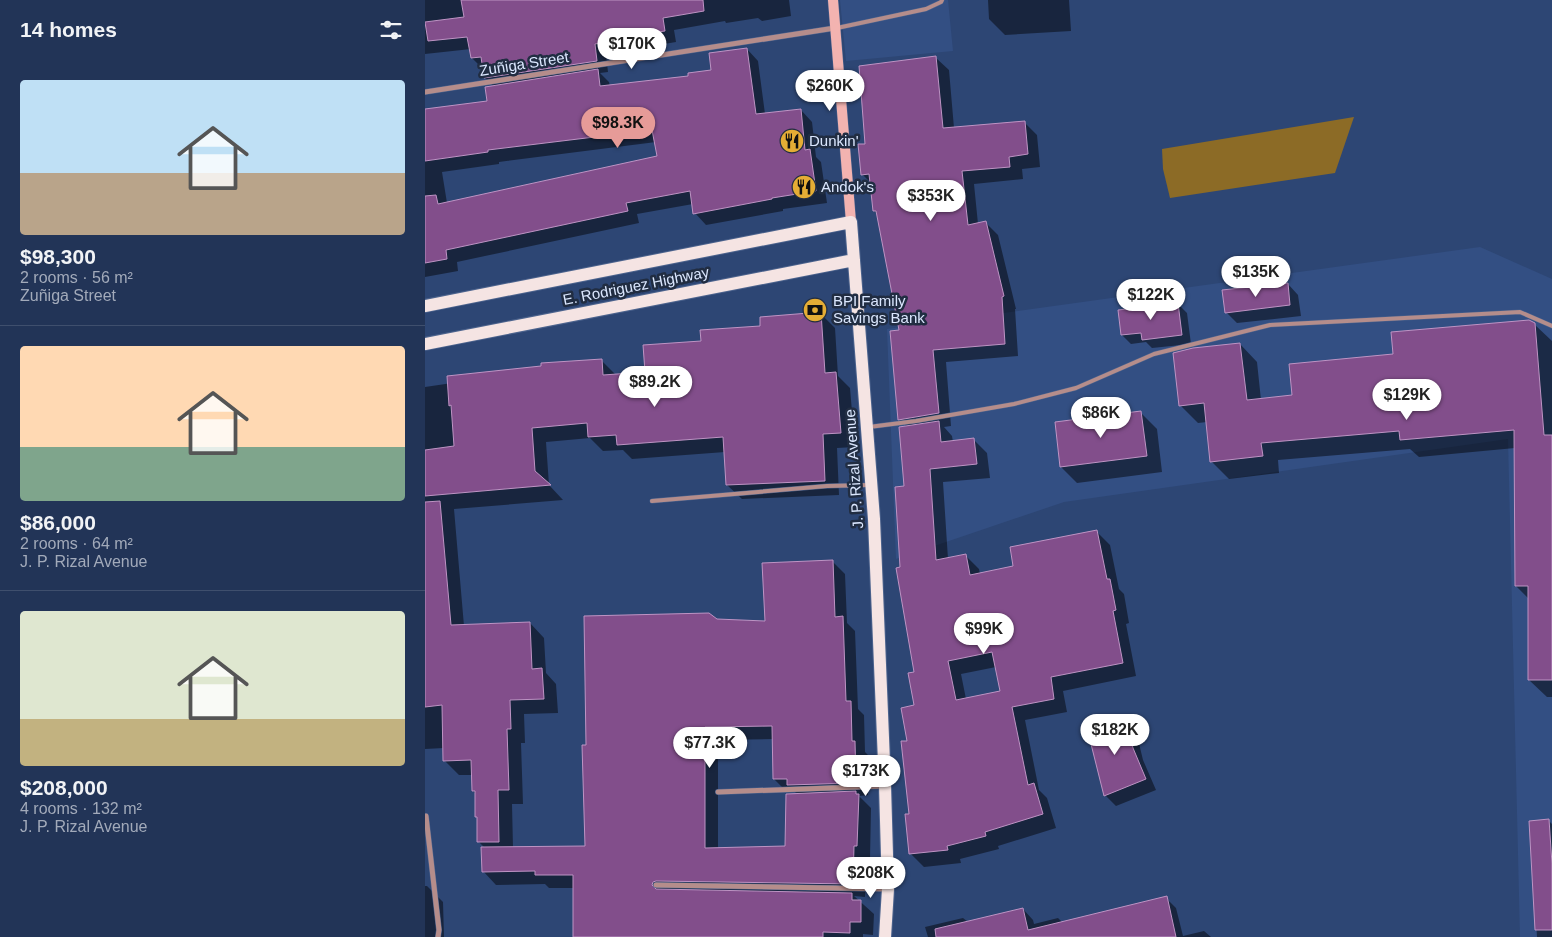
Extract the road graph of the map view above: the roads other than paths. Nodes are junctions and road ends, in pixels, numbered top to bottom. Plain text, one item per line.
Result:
1 (833, 0) edge
2 (942, 0) edge
3 (835, 28) junction
4 (425, 92) edge
5 (851, 222) junction
6 (854, 260) junction
7 (425, 306) edge
8 (1552, 326) edge
9 (425, 344) edge
10 (867, 427) junction
11 (871, 485) junction
12 (652, 501) dead end
13 (885, 786) junction
14 (718, 792) dead end
15 (426, 816) edge
16 (656, 885) dead end
17 (888, 889) junction
18 (438, 937) edge
19 (885, 937) edge

1 - 3 main road, J. P. Rizal Avenue
2 - 3 lane
3 - 4 street, Zuñiga Street
3 - 5 main road, J. P. Rizal Avenue
5 - 6 main road, J. P. Rizal Avenue
5 - 7 main road, E. Rodriguez Highway
6 - 9 main road, E. Rodriguez Highway
6 - 10 main road, J. P. Rizal Avenue
8 - 10 lane
10 - 11 main road, J. P. Rizal Avenue
11 - 12 lane
11 - 13 main road, J. P. Rizal Avenue
13 - 14 street
13 - 17 main road, J. P. Rizal Avenue
15 - 18 street
16 - 17 street
17 - 19 main road, J. P. Rizal Avenue

